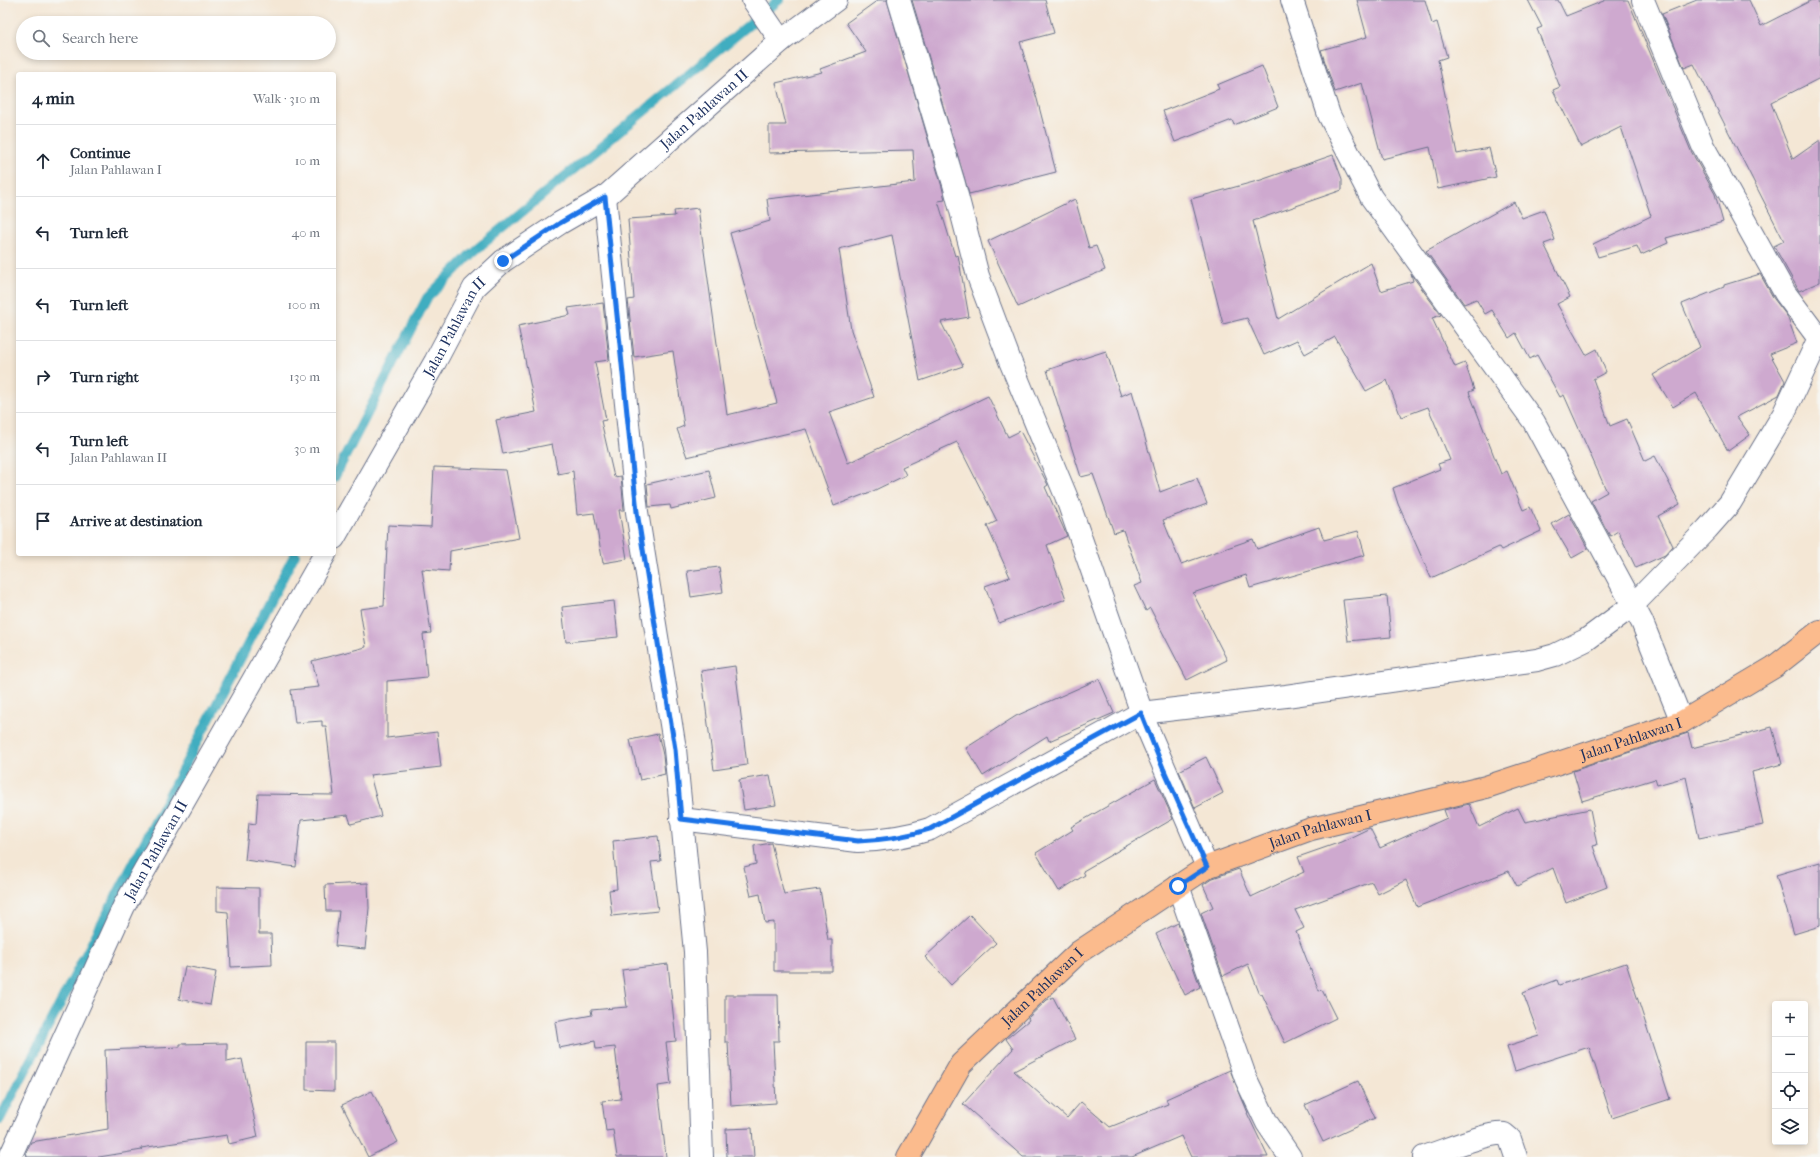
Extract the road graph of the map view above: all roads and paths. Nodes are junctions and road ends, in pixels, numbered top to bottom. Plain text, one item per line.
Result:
1 (753, 0) edge
2 (836, 0) edge
3 (899, 0) edge
4 (1292, 0) edge
5 (1643, 0) edge
6 (778, 37) junction
7 (605, 197) junction
8 (1820, 338) edge
9 (336, 535) edge
10 (324, 556) edge
11 (1637, 614) junction
12 (1820, 631) edge
13 (1144, 719) junction
14 (1682, 722) junction
15 (681, 819) junction
16 (1207, 867) junction
17 (1178, 886) junction
18 (10, 1157) edge
19 (702, 1157) edge
20 (908, 1157) edge
21 (1290, 1157) edge
22 (1424, 1157) edge
23 (1516, 1157) edge

1 - 6 street
2 - 6 street, Jalan Pahlawan II
3 - 13 street
4 - 11 street
5 - 8 street
6 - 7 street, Jalan Pahlawan II
7 - 9 street, Jalan Pahlawan II
7 - 15 street
8 - 11 street
10 - 18 street, Jalan Pahlawan II
11 - 13 street
11 - 14 street
12 - 14 main road, Jalan Pahlawan I
13 - 15 street
13 - 16 street
14 - 16 main road, Jalan Pahlawan I
15 - 19 street
16 - 17 main road, Jalan Pahlawan I
17 - 20 main road, Jalan Pahlawan I
17 - 21 street
22 - 23 street

